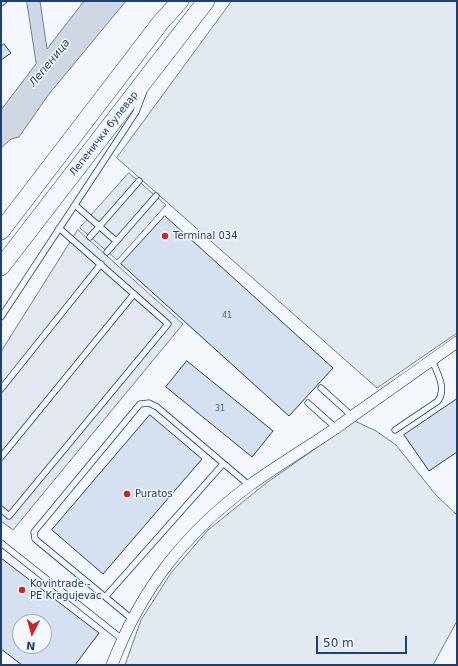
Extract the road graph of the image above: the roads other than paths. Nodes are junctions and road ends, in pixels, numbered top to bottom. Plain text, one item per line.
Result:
1 (180, 1) edge
2 (206, 1) edge
3 (143, 84) junction
4 (139, 181) dead end
5 (156, 196) dead end
6 (75, 205) junction
7 (99, 226) junction
8 (59, 228) junction
9 (1, 231) edge
10 (90, 236) dead end
11 (116, 241) junction
12 (107, 252) dead end
13 (101, 264) junction
14 (1, 267) edge
15 (134, 294) junction
16 (1, 317) edge
17 (457, 342) edge
18 (432, 360) junction
19 (321, 388) dead end
20 (1, 389) edge
21 (308, 403) dead end
22 (352, 416) junction
23 (336, 428) junction
24 (396, 430) dead end
25 (1, 457) edge
26 (224, 464) junction
27 (250, 486) junction
28 (1, 509) edge
29 (1, 543) edge
30 (106, 596) junction
31 (132, 619) junction
32 (122, 639) junction
33 (112, 665) edge

1 - 9 main road
2 - 3 main road, Лепенички булевар
3 - 6 lane
3 - 14 main road, Лепенички булевар
4 - 7 lane
5 - 11 lane
6 - 7 lane
6 - 8 lane
7 - 10 lane
7 - 11 lane
8 - 13 lane
8 - 16 lane
11 - 12 lane
13 - 15 lane
13 - 20 lane
15 - 25 lane
15 - 28 lane
17 - 18 street
18 - 22 street
18 - 24 lane
19 - 22 lane
21 - 23 lane
22 - 23 street
23 - 27 street
26 - 27 lane
26 - 30 lane
26 - 30 lane
27 - 31 street
29 - 32 lane
30 - 31 lane
31 - 32 street
32 - 33 street

